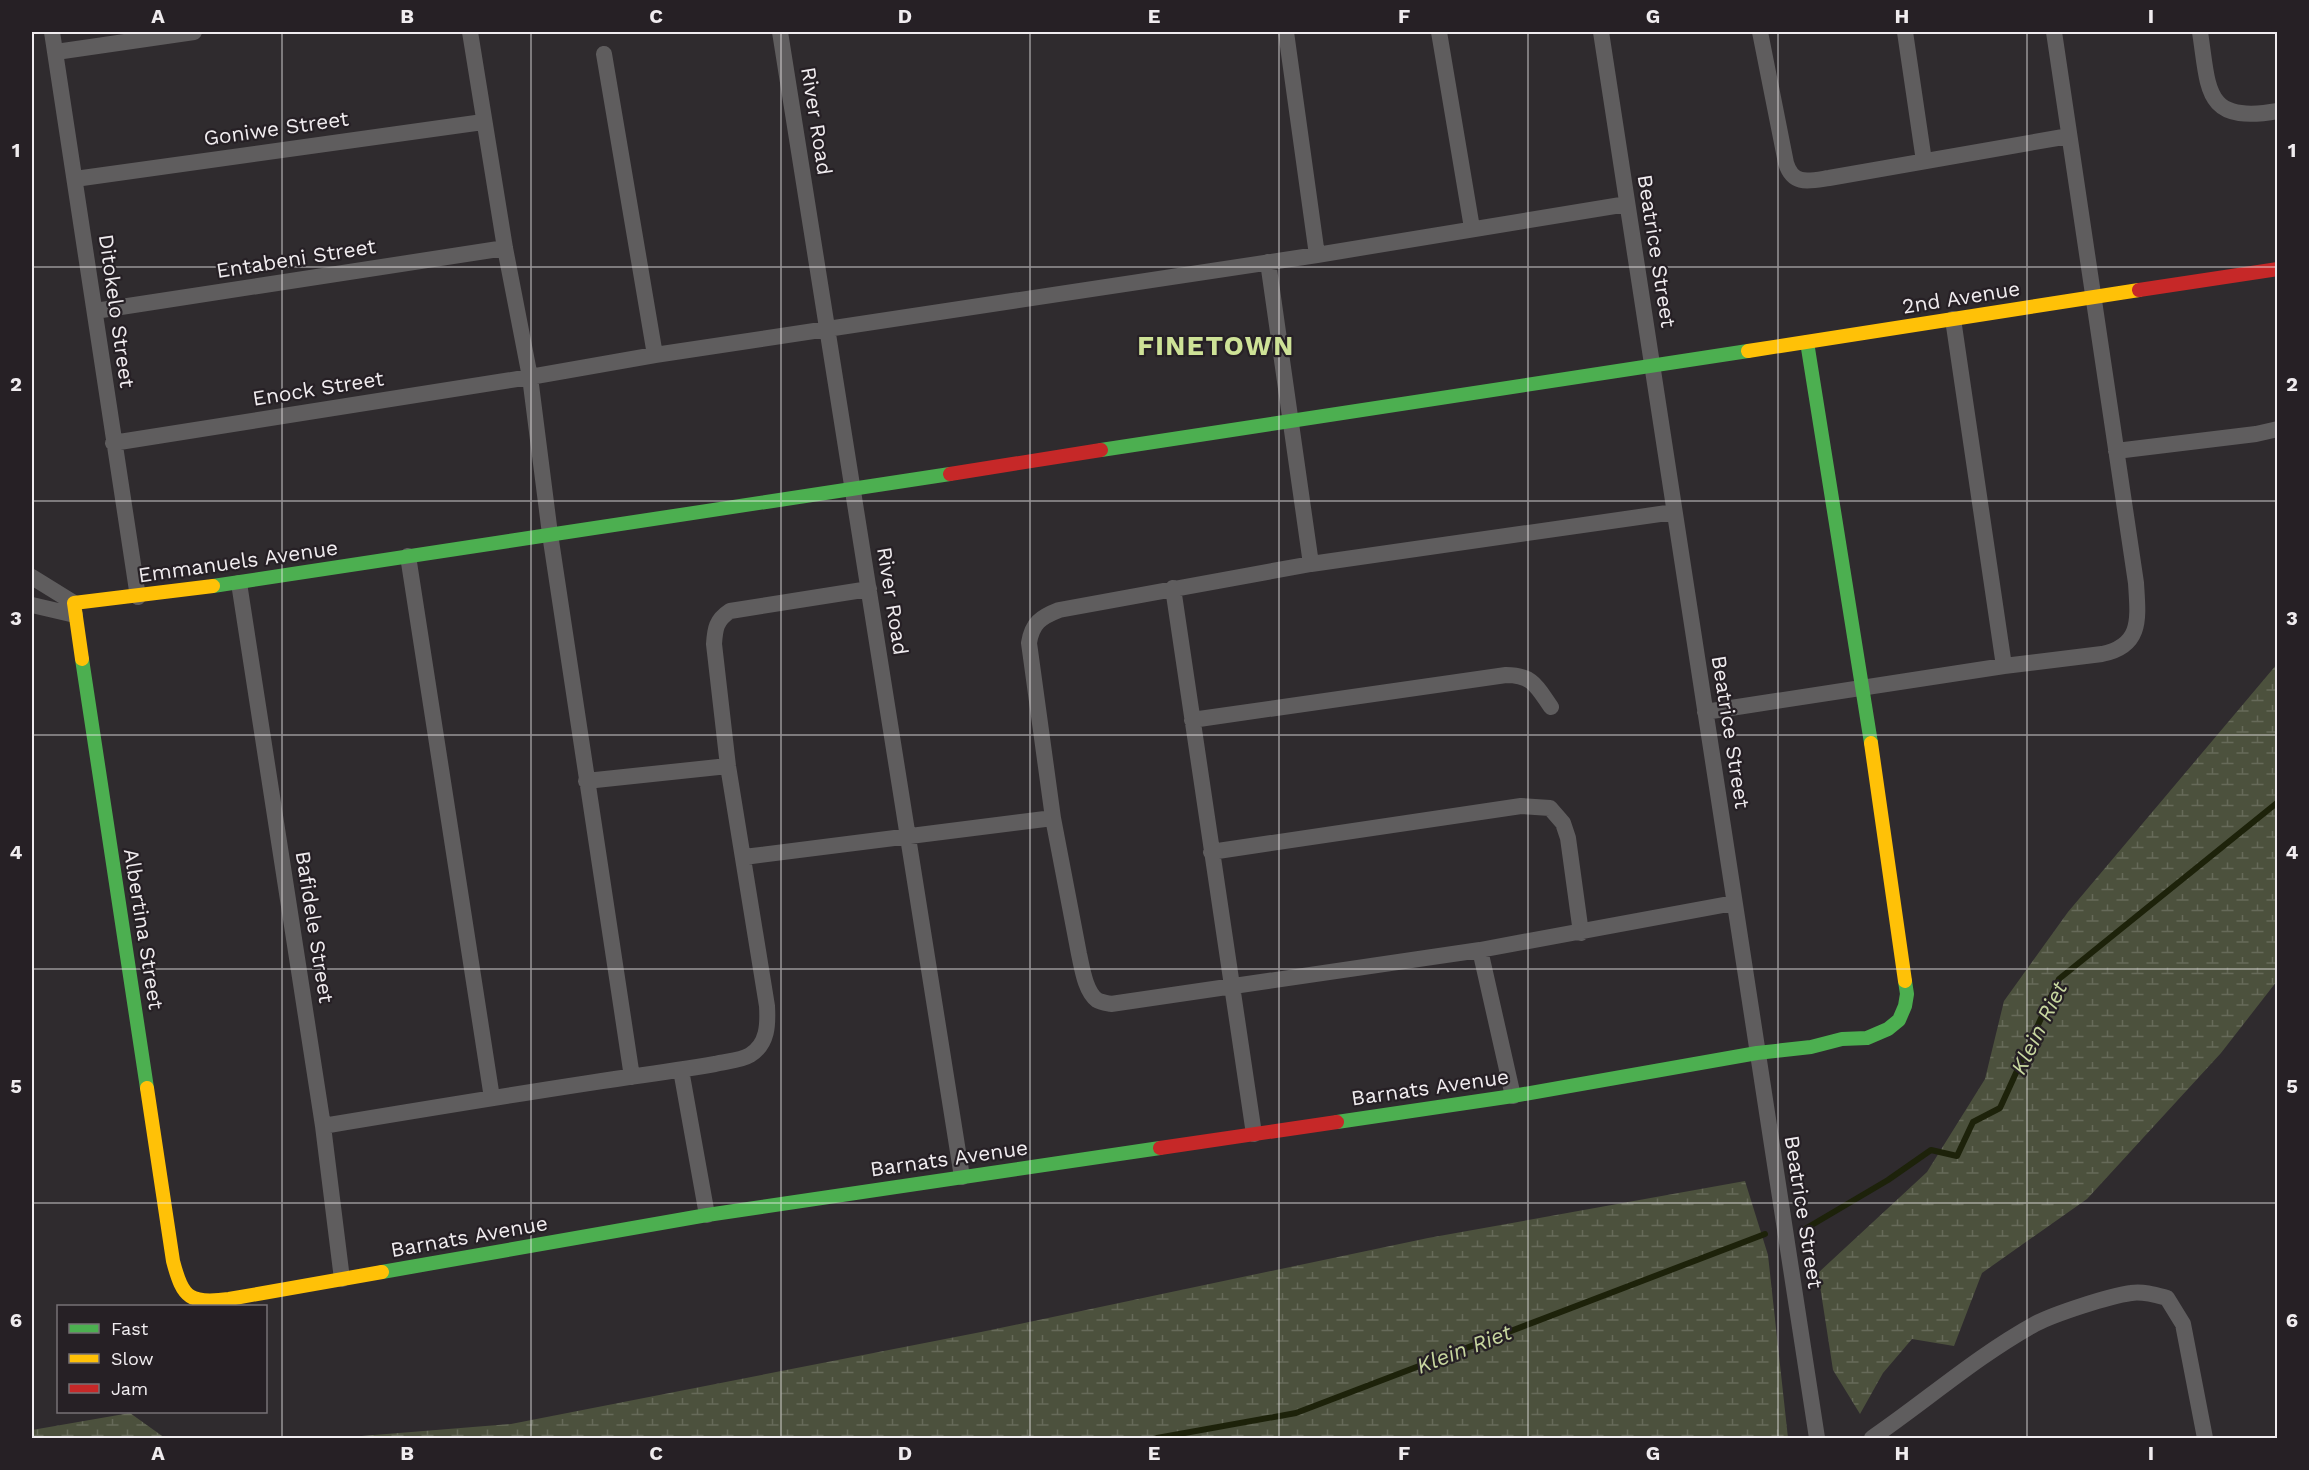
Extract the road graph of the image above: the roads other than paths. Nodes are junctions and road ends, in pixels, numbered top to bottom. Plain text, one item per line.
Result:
1 (52, 32) edge
2 (194, 32) edge
3 (470, 32) edge
4 (780, 32) edge
5 (1286, 32) edge
6 (1439, 32) edge
7 (1601, 32) edge
8 (1760, 32) edge
9 (1905, 32) edge
10 (2054, 32) edge
11 (2200, 32) edge
12 (56, 52) junction
13 (604, 54) dead end
14 (2277, 111) edge
15 (483, 122) junction
16 (2069, 136) junction
17 (1924, 161) junction
18 (75, 179) junction
19 (1627, 204) junction
20 (1472, 228) junction
21 (505, 248) junction
22 (1317, 255) junction
23 (1268, 262) junction
24 (2277, 269) edge
25 (2093, 298) junction
26 (94, 312) junction
27 (1953, 320) junction
28 (828, 330) junction
29 (1807, 342) junction
30 (654, 355) junction
31 (1652, 366) junction
32 (530, 377) junction
33 (1290, 422) junction
34 (2277, 429) edge
35 (113, 443) junction
36 (2116, 451) junction
37 (853, 488) junction
38 (1674, 512) junction
39 (550, 534) junction
40 (408, 556) junction
41 (1311, 564) junction
42 (32, 577) edge
43 (239, 583) junction
44 (1173, 588) junction
45 (869, 589) junction
46 (138, 597) junction
47 (32, 605) edge
48 (74, 609) junction
49 (2004, 666) junction
50 (1863, 688) junction
51 (1551, 707) dead end
52 (1705, 712) junction
53 (1192, 720) junction
54 (728, 766) junction
55 (586, 781) junction
56 (1053, 818) junction
57 (908, 836) junction
58 (1211, 852) junction
59 (744, 857) junction
60 (1734, 903) junction
61 (1581, 933) junction
62 (1480, 950) junction
63 (1232, 987) junction
64 (1757, 1053) junction
65 (681, 1070) junction
66 (632, 1077) junction
67 (1513, 1096) junction
68 (492, 1098) junction
69 (323, 1126) junction
70 (1254, 1134) junction
71 (962, 1177) junction
72 (707, 1215) junction
73 (173, 1261) joint
74 (342, 1279) junction
75 (1817, 1438) edge
76 (1872, 1438) edge
77 (2205, 1438) edge

1 - 12 street, Ditokelo Street
2 - 12 street
3 - 15 street
4 - 28 street, River Road
5 - 22 street
6 - 20 street
7 - 19 street, Beatrice Street
8 - 17 street
9 - 17 street
10 - 16 street
11 - 14 street
12 - 18 street, Ditokelo Street
13 - 30 street
15 - 18 street, Goniwe Street
15 - 21 street
16 - 17 street
16 - 25 street
18 - 26 street, Ditokelo Street
19 - 20 street, Enock Street
19 - 31 street, Beatrice Street
20 - 22 street, Enock Street
21 - 26 street, Entabeni Street
21 - 32 street
22 - 23 street, Enock Street
23 - 28 street, Enock Street
23 - 33 street
24 - 25 street, 2nd Avenue
25 - 27 street, 2nd Avenue
25 - 36 street
26 - 35 street, Ditokelo Street
27 - 29 street, 2nd Avenue
27 - 49 street
28 - 30 street, Enock Street
28 - 37 street, River Road
29 - 31 street, 2nd Avenue
29 - 50 street, Barnats Avenue
30 - 32 street, Enock Street
31 - 33 street, 2nd Avenue
31 - 38 street, Beatrice Street
32 - 35 street, Enock Street
32 - 39 street
33 - 37 street, 2nd Avenue
33 - 41 street
34 - 36 street
35 - 46 street, Ditokelo Street
36 - 49 street
37 - 39 street, Emmanuels Avenue
37 - 45 street, River Road
38 - 41 street
38 - 52 street, Beatrice Street
39 - 40 street, Emmanuels Avenue
39 - 55 street
40 - 43 street, Emmanuels Avenue
40 - 68 street
41 - 44 street
42 - 48 street
43 - 46 street, Emmanuels Avenue
43 - 69 street, Bafidele Street
44 - 53 street
44 - 56 street
45 - 54 street
45 - 57 street, River Road
46 - 48 street, Emmanuels Avenue
47 - 48 street
48 - 73 street, Albertina Street
49 - 50 street
50 - 52 street
50 - 64 street, Barnats Avenue
51 - 53 street
52 - 60 street, Beatrice Street
53 - 58 street
54 - 55 street
54 - 59 street
55 - 66 street
56 - 57 street
56 - 63 street
57 - 59 street
57 - 71 street, River Road
58 - 61 street
58 - 63 street
59 - 65 street
60 - 61 street
60 - 64 street, Beatrice Street
61 - 62 street
62 - 63 street
62 - 67 street
63 - 70 street
64 - 67 street, Barnats Avenue
64 - 75 street, Beatrice Street
65 - 66 street
65 - 72 street
66 - 68 street
67 - 70 street, Barnats Avenue
68 - 69 street
69 - 74 street, Bafidele Street
70 - 71 street, Barnats Avenue
71 - 72 street, Barnats Avenue
72 - 74 street, Barnats Avenue
73 - 74 street, Barnats Avenue
76 - 77 street

